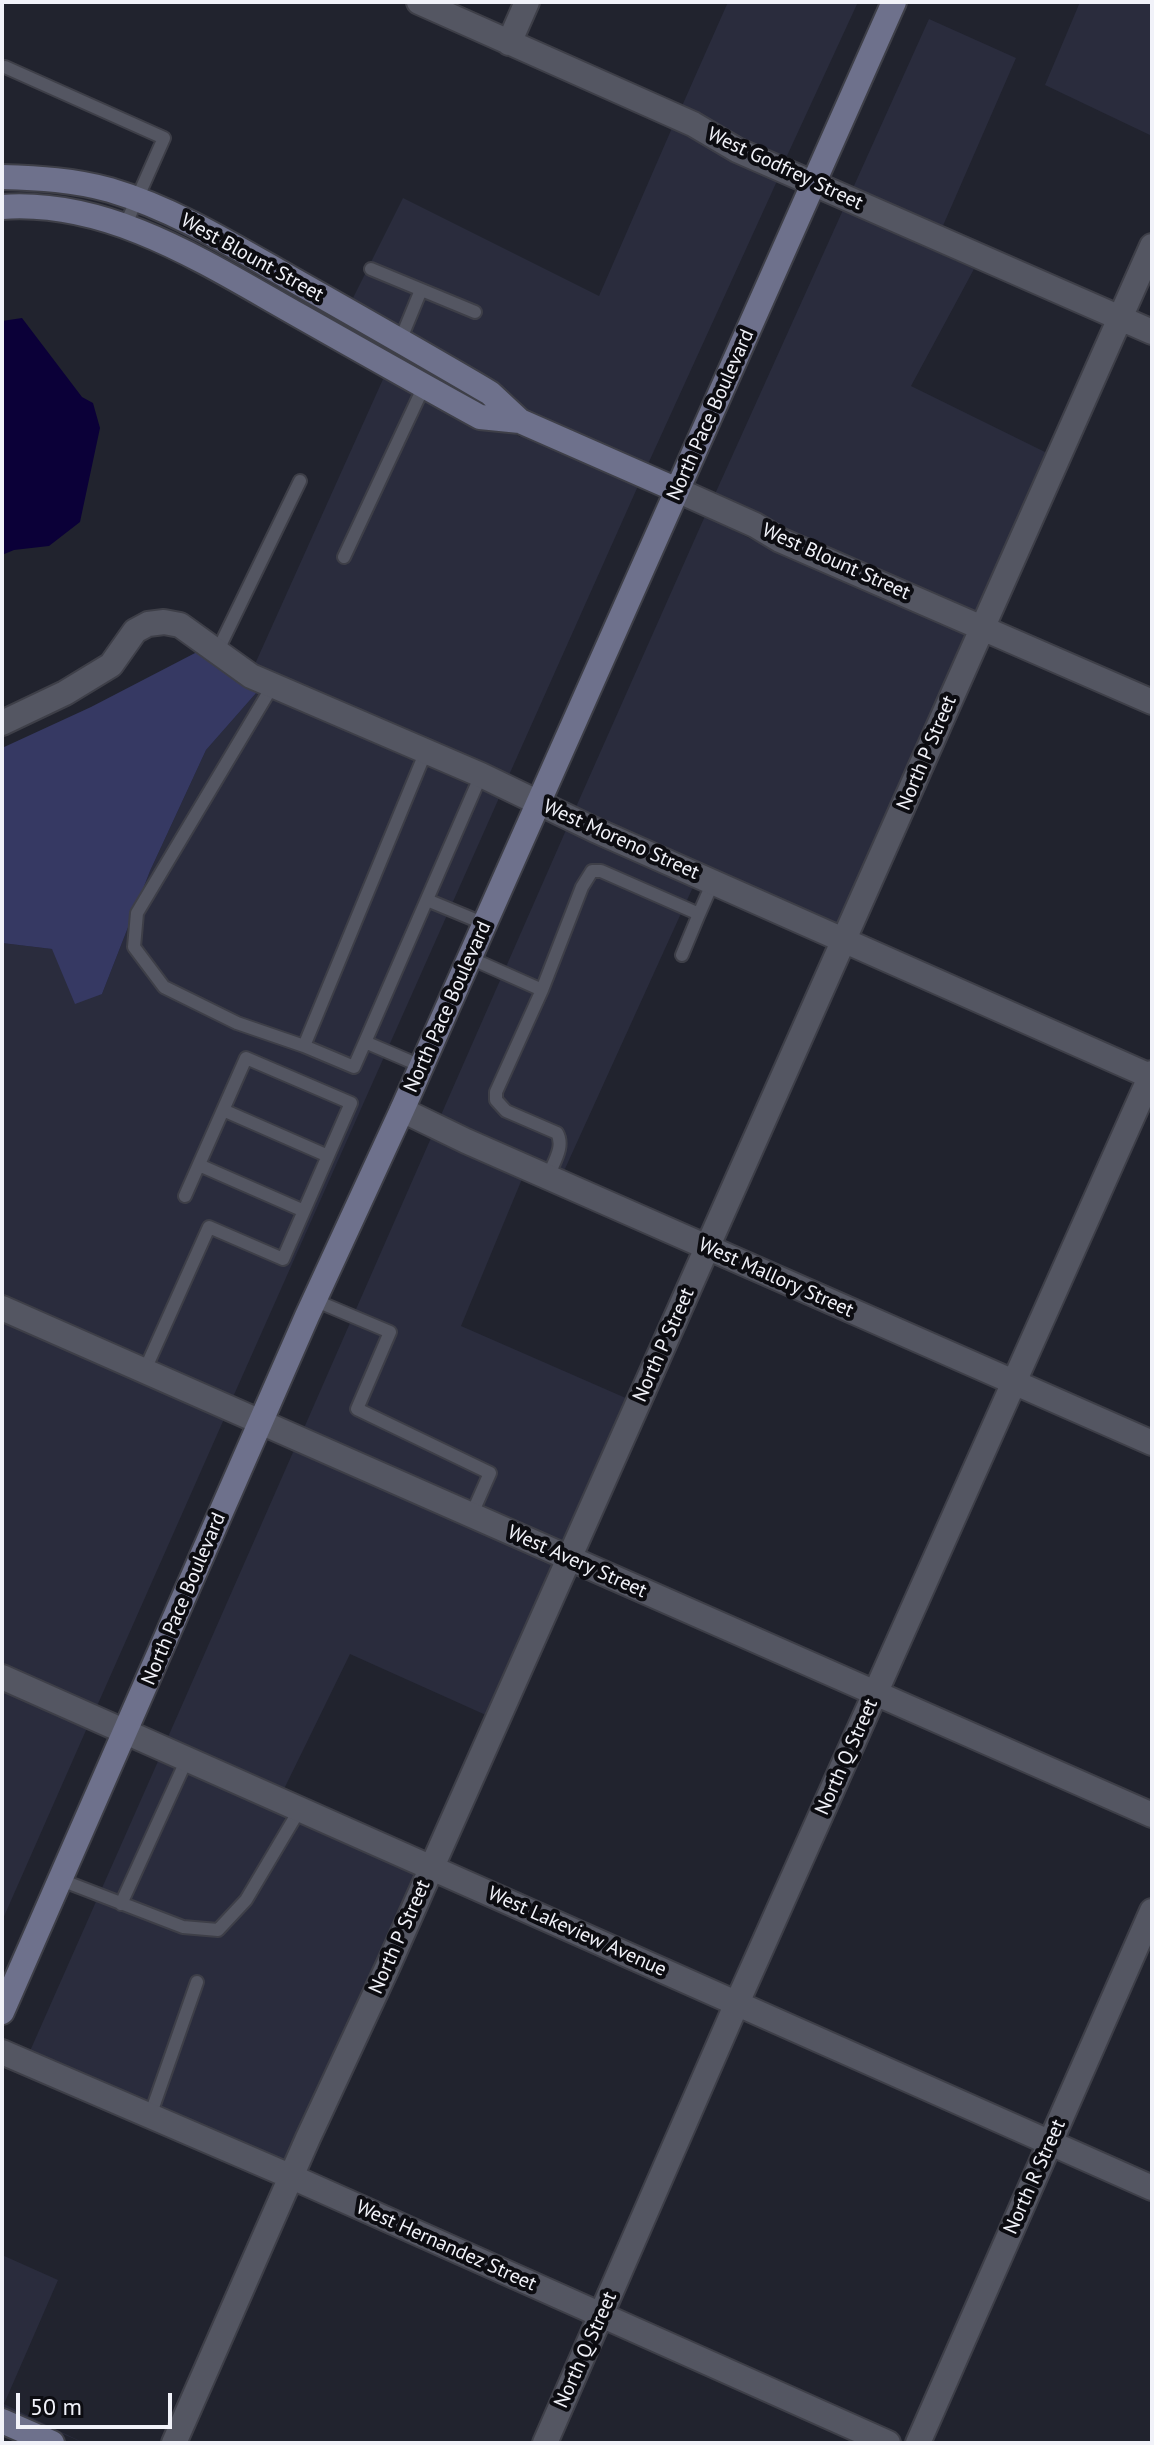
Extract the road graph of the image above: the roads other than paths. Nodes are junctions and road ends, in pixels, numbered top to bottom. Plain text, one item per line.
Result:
1 (419, 2) edge
2 (527, 2) edge
3 (889, 4) edge
4 (509, 43) junction
5 (5, 67) dead end
6 (2, 177) edge
7 (813, 184) junction
8 (136, 199) junction
9 (2, 207) edge
10 (125, 226) junction
11 (1152, 246) edge
12 (254, 258) junction
13 (371, 269) dead end
14 (240, 283) junction
15 (421, 290) junction
16 (475, 312) dead end
17 (1120, 318) junction
18 (1152, 332) edge
19 (400, 341) junction
20 (424, 386) junction
21 (520, 421) junction
22 (300, 481) dead end
23 (677, 490) junction
24 (344, 557) dead end
25 (981, 627) junction
26 (217, 652) junction
27 (273, 685) junction
28 (1152, 702) edge
29 (2, 723) edge
30 (426, 751) junction
31 (481, 775) junction
32 (538, 803) junction
33 (713, 882) junction
34 (427, 900) junction
35 (699, 914) junction
36 (485, 924) junction
37 (845, 940) junction
38 (682, 955) dead end
39 (470, 958) junction
40 (542, 990) junction
41 (365, 1042) junction
42 (304, 1046) junction
43 (421, 1066) junction
44 (1151, 1076) edge
45 (223, 1110) junction
46 (402, 1110) junction
47 (328, 1156) junction
48 (199, 1165) junction
49 (548, 1177) junction
50 (185, 1196) dead end
51 (304, 1211) junction
52 (707, 1247) junction
53 (314, 1300) junction
54 (2, 1308) edge
55 (144, 1372) junction
56 (1014, 1383) junction
57 (261, 1422) junction
58 (1152, 1443) edge
59 (471, 1516) junction
60 (569, 1559) junction
61 (2, 1677) edge
62 (874, 1695) junction
63 (126, 1732) junction
64 (187, 1759) junction
65 (300, 1809) junction
66 (1152, 1815) edge
67 (431, 1868) junction
68 (61, 1880) junction
69 (121, 1904) junction
70 (1152, 1911) edge
71 (197, 1982) dead end
72 (737, 2003) junction
73 (2, 2012) edge
74 (2, 2052) edge
75 (150, 2116) junction
76 (1049, 2143) junction
77 (292, 2177) junction
78 (1152, 2188) edge
79 (601, 2315) junction
80 (2, 2421) edge
81 (52, 2443) edge
82 (174, 2443) edge
83 (545, 2443) edge
84 (888, 2443) edge
85 (918, 2443) edge

1 - 4 street, West Godfrey Street
2 - 4 street
3 - 7 main road, North Pace Boulevard
4 - 7 street, West Godfrey Street
5 - 8 lane
6 - 8 main road, West Blount Street
7 - 17 street, West Godfrey Street
7 - 23 main road, North Pace Boulevard
8 - 10 lane
8 - 12 main road, West Blount Street
9 - 10 main road, West Blount Street
10 - 14 main road, West Blount Street
11 - 17 street, North P Street
12 - 14 street
12 - 19 main road, West Blount Street
13 - 15 lane
14 - 20 main road, West Blount Street
15 - 16 lane
15 - 19 lane
17 - 18 street, West Godfrey Street
17 - 25 street, North P Street
19 - 21 main road, West Blount Street
20 - 21 main road, West Blount Street
20 - 24 lane
21 - 23 main road, West Blount Street
22 - 26 lane
23 - 25 street, West Blount Street
23 - 32 main road, North Pace Boulevard
25 - 28 street, West Blount Street
25 - 37 street, North P Street
26 - 27 street, West Moreno Street
26 - 29 street, West Moreno Street
27 - 30 street, West Moreno Street
27 - 42 lane
30 - 31 street, West Moreno Street
30 - 42 lane
31 - 32 street, West Moreno Street
31 - 34 lane
32 - 33 street, West Moreno Street
32 - 36 main road, North Pace Boulevard
33 - 35 lane
33 - 37 street, West Moreno Street
34 - 36 lane
34 - 41 lane
35 - 38 lane
35 - 40 lane
36 - 39 main road, North Pace Boulevard
37 - 44 street, West Moreno Street
37 - 52 street, North P Street
39 - 40 lane
39 - 43 main road, North Pace Boulevard
40 - 49 lane
41 - 42 lane
41 - 43 lane
43 - 46 main road, North Pace Boulevard
44 - 56 street, North Q Street
45 - 47 lane
45 - 47 lane
45 - 48 lane
46 - 49 street, West Mallory Street
46 - 53 main road, North Pace Boulevard
47 - 51 lane
48 - 50 lane
48 - 51 lane
49 - 52 street, West Mallory Street
51 - 55 lane
52 - 56 street, West Mallory Street
52 - 60 street, North P Street
53 - 57 main road, North Pace Boulevard
53 - 59 lane
54 - 55 street, West Avery Street
55 - 57 street, West Avery Street
56 - 58 street, West Mallory Street
56 - 62 street, North Q Street
57 - 59 street, West Avery Street
57 - 63 main road, North Pace Boulevard
59 - 60 street, West Avery Street
60 - 62 street, West Avery Street
60 - 67 street, North P Street
61 - 63 street, West Lakeview Avenue
62 - 66 street, West Avery Street
62 - 72 street, North Q Street
63 - 64 street, West Lakeview Avenue
63 - 68 main road, North Pace Boulevard
64 - 65 street, West Lakeview Avenue
64 - 69 lane
65 - 67 street, West Lakeview Avenue
65 - 69 lane
67 - 72 street, West Lakeview Avenue
67 - 77 street, North P Street
68 - 69 lane
68 - 73 main road, North Pace Boulevard
70 - 76 street, North R Street
71 - 75 lane
72 - 76 street, West Lakeview Avenue
72 - 79 street, North Q Street
74 - 75 street, West Hernandez Street
75 - 77 street, West Hernandez Street
76 - 78 street, West Lakeview Avenue
76 - 85 street, North R Street
77 - 79 street, West Hernandez Street
77 - 82 street, North P Street
79 - 83 street, North Q Street
79 - 84 street, West Hernandez Street
80 - 81 main road

